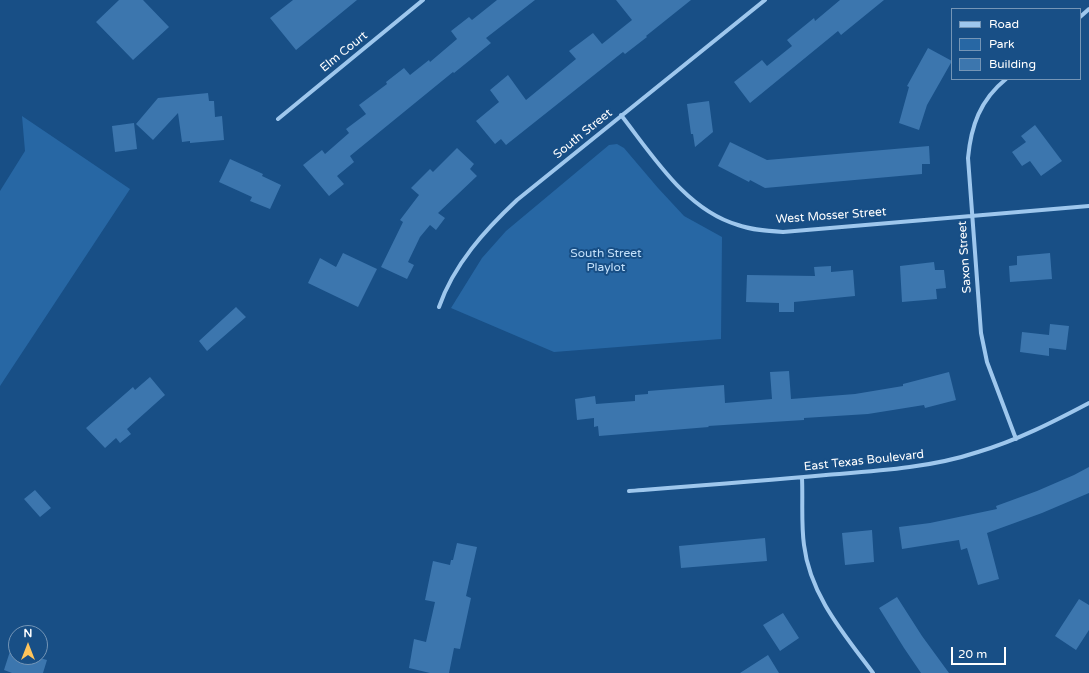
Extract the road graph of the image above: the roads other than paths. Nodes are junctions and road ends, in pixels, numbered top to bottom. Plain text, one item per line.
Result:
1 (423, 0) edge
2 (765, 0) edge
3 (1089, 9) edge
4 (1081, 16) edge
5 (1005, 80) edge
6 (621, 116) junction
7 (278, 119) dead end
8 (1089, 206) edge
9 (972, 216) junction
10 (439, 306) dead end
11 (1089, 402) edge
12 (1016, 439) junction
13 (802, 478) junction
14 (629, 491) dead end
15 (873, 673) edge

1 - 7 street, Elm Court
2 - 6 street, South Street
3 - 4 street
5 - 9 street, Saxon Street
6 - 9 street, West Mosser Street
6 - 10 street, South Street
8 - 9 street, West Mosser Street
9 - 12 street, Saxon Street
11 - 12 street, East Texas Boulevard
12 - 13 street, East Texas Boulevard
13 - 14 street, East Texas Boulevard
13 - 15 street

